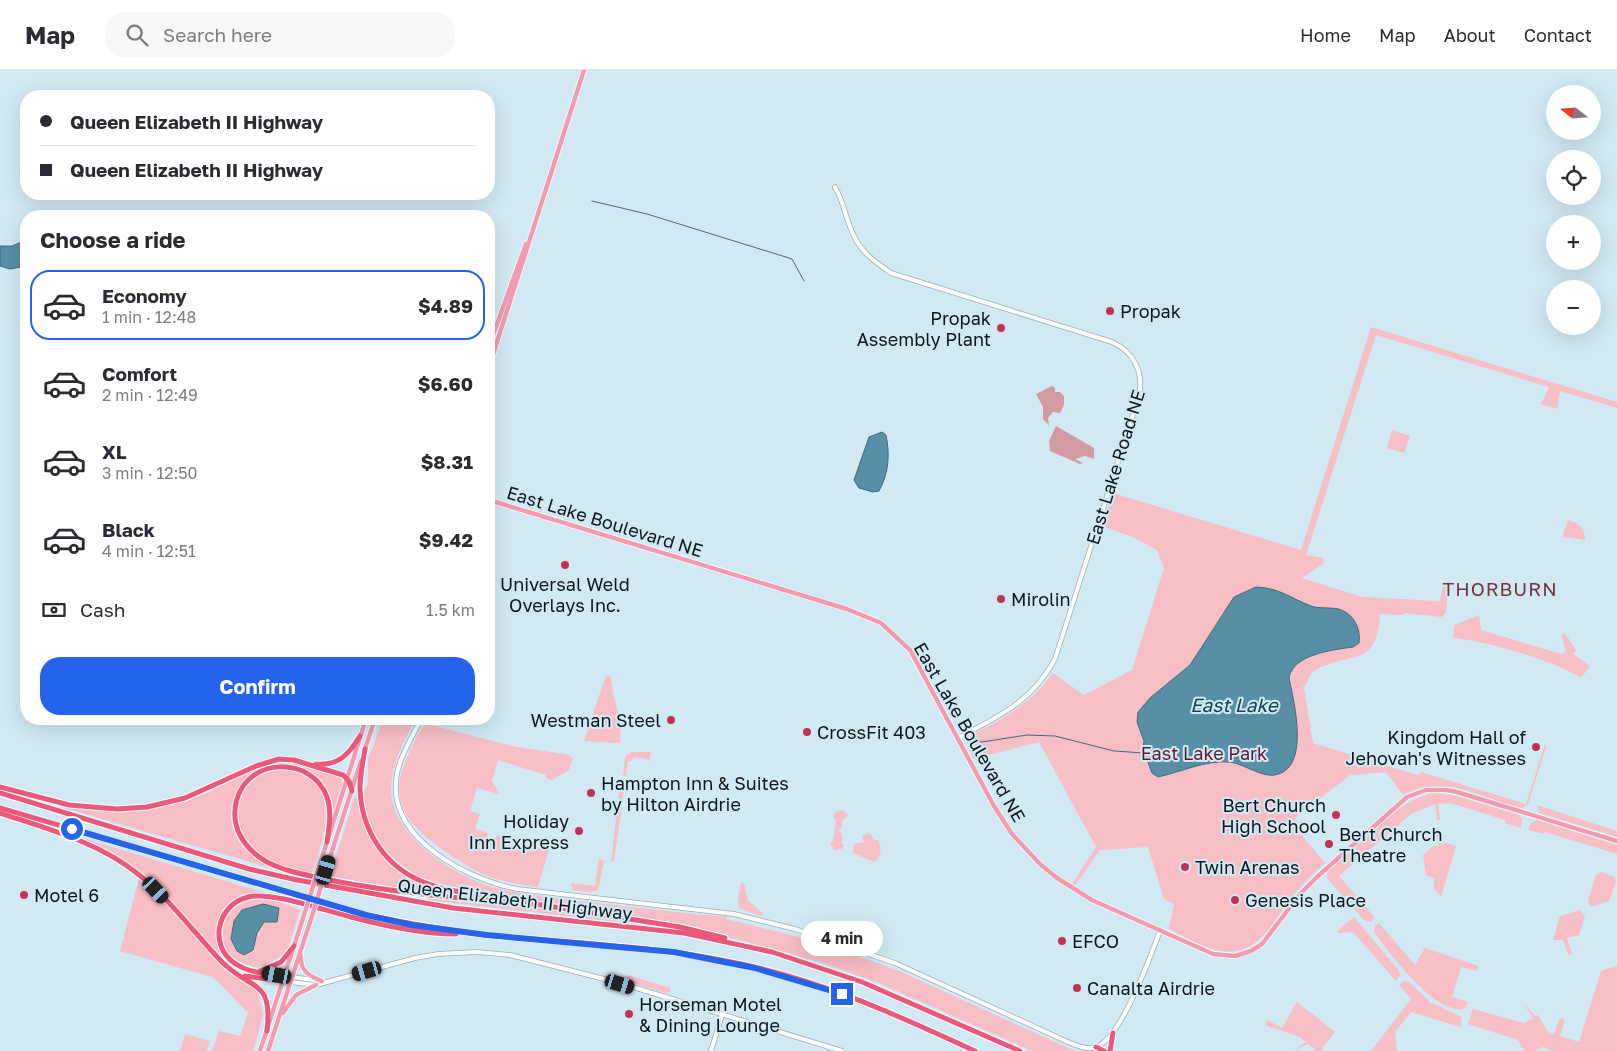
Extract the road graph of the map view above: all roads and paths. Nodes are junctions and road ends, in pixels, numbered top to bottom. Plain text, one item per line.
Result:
1 (584, 70) edge
2 (835, 187) dead end
3 (541, 203) junction
4 (495, 330) edge
5 (495, 348) edge
6 (495, 502) edge
7 (364, 725) edge
8 (373, 725) edge
9 (418, 725) edge
10 (360, 736) junction
11 (958, 738) junction
12 (365, 749) junction
13 (303, 762) junction
14 (347, 779) junction
15 (0, 787) edge
16 (352, 791) junction
17 (0, 793) edge
18 (0, 808) edge
19 (0, 813) edge
20 (1617, 841) edge
21 (327, 842) junction
22 (532, 904) junction
23 (1160, 931) junction
24 (487, 935) junction
25 (294, 946) junction
26 (302, 948) junction
27 (759, 949) junction
28 (257, 971) junction
29 (240, 974) junction
30 (283, 979) junction
31 (291, 980) junction
32 (322, 981) junction
33 (333, 981) junction
34 (316, 985) junction
35 (722, 1015) junction
36 (279, 1018) junction
37 (267, 1031) junction
38 (1113, 1033) junction
39 (1096, 1047) junction
40 (260, 1051) edge
41 (268, 1051) edge
42 (711, 1051) edge
43 (842, 1051) edge
44 (975, 1051) edge
45 (1020, 1051) edge
46 (1104, 1051) edge
47 (1110, 1051) edge

1 - 3 main road
2 - 11 street, East Lake Road NE
3 - 4 main road
3 - 5 main road
6 - 11 main road, East Lake Boulevard NE
7 - 10 main road
8 - 12 main road
9 - 39 street
10 - 13 highway
10 - 14 main road
11 - 23 main road, East Lake Boulevard NE
12 - 16 main road
12 - 22 highway
13 - 14 highway
13 - 15 highway
14 - 16 highway
14 - 21 main road
16 - 26 main road, bridge
17 - 27 highway, Queen Elizabeth II Highway
18 - 24 highway, Queen Elizabeth II Highway
19 - 29 highway
20 - 23 main road, East Lake Boulevard NE
21 - 22 highway
21 - 25 main road, bridge
22 - 27 highway
23 - 38 street
24 - 28 highway
24 - 44 highway, Queen Elizabeth II Highway
25 - 28 highway
25 - 30 main road
26 - 31 main road
26 - 32 main road
27 - 45 highway, Queen Elizabeth II Highway
28 - 30 highway
29 - 30 highway
29 - 37 highway
30 - 31 street
30 - 37 main road
31 - 32 street
31 - 34 street
31 - 36 main road
32 - 33 street
33 - 34 street
33 - 35 street
34 - 36 main road
35 - 42 street
35 - 43 street
36 - 41 main road
37 - 40 main road
38 - 39 street
38 - 47 highway
39 - 46 highway

